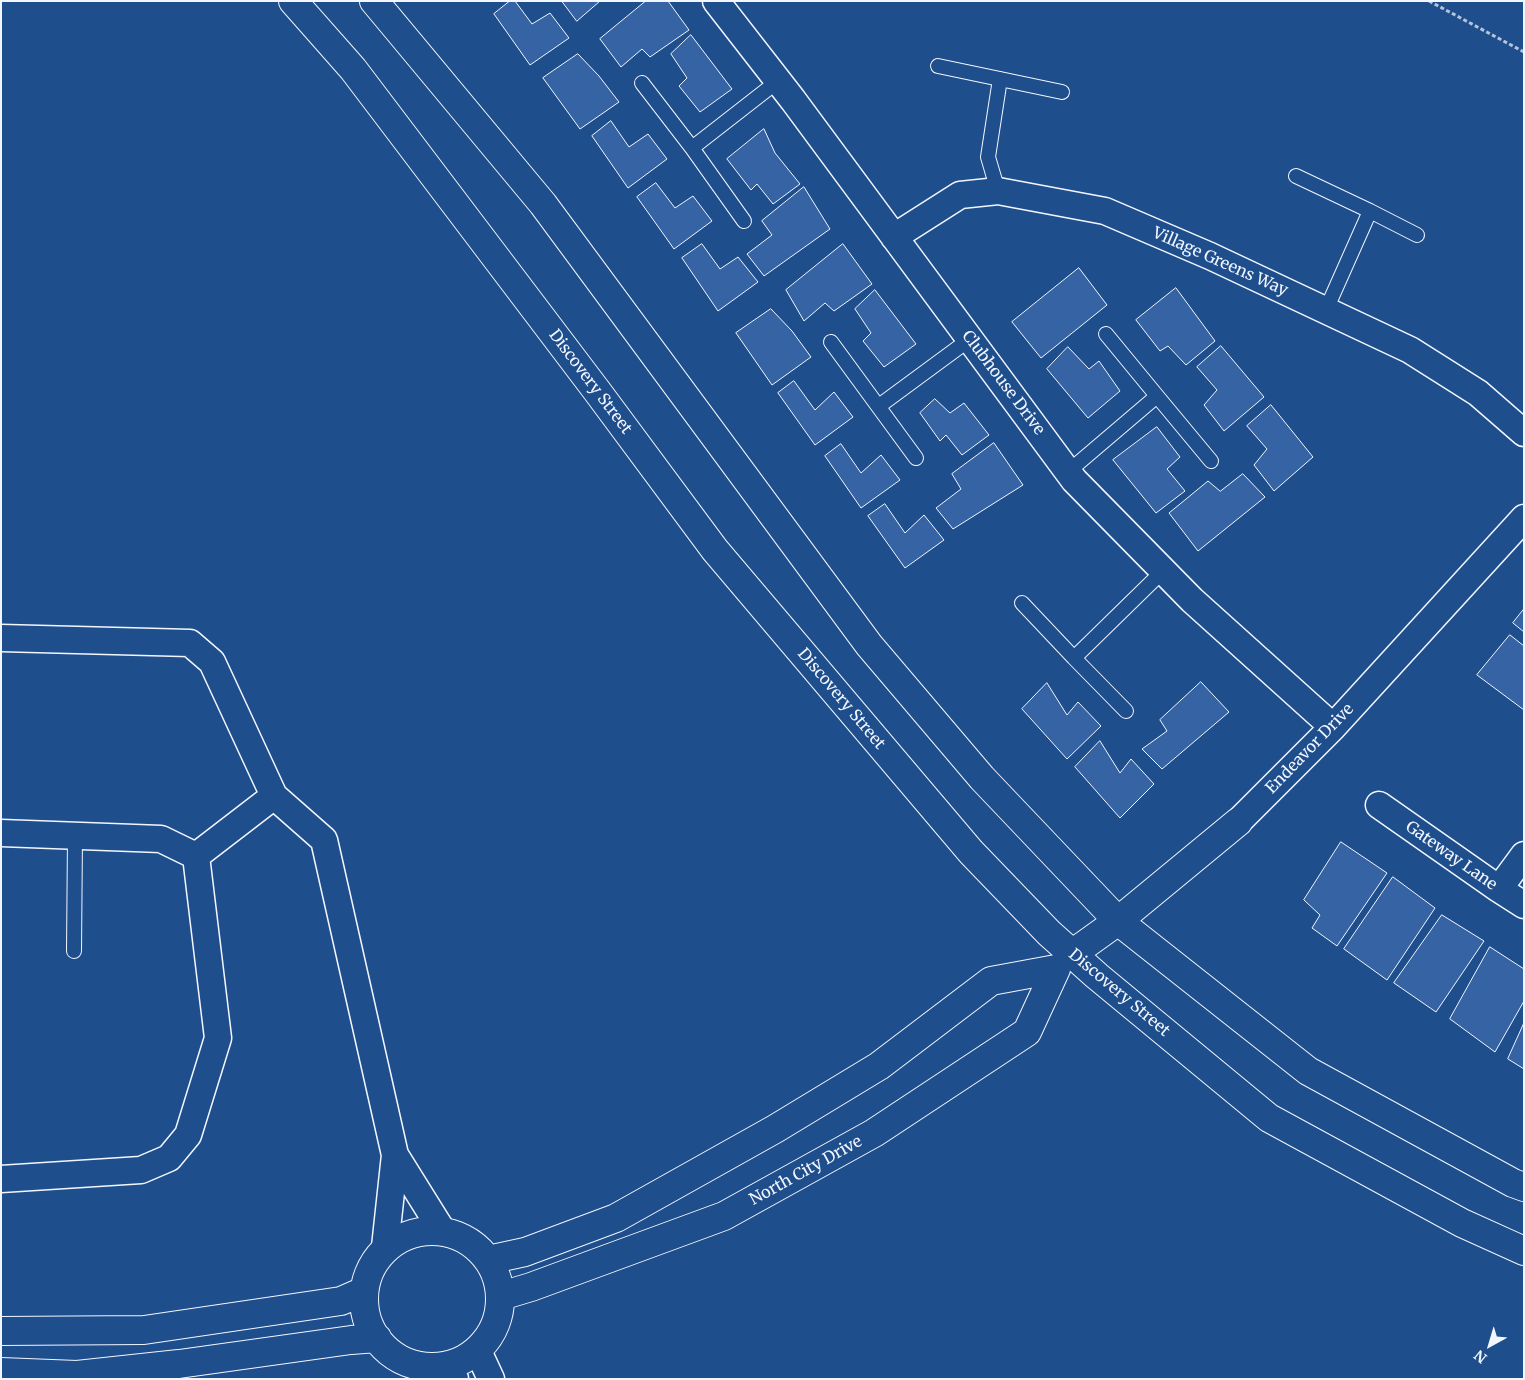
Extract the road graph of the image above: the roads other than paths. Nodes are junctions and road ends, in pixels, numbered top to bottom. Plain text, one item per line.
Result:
1 (293, 1) edge
2 (374, 1) edge
3 (716, 1) edge
4 (938, 66) dead end
5 (1000, 79) junction
6 (778, 81) junction
7 (642, 83) dead end
8 (1062, 92) dead end
9 (692, 148) junction
10 (1296, 176) dead end
11 (998, 191) junction
12 (1370, 211) junction
13 (744, 221) dead end
14 (1417, 235) dead end
15 (894, 237) junction
16 (1326, 310) junction
17 (1106, 334) dead end
18 (970, 339) junction
19 (831, 342) dead end
20 (1157, 396) junction
21 (880, 406) junction
22 (1524, 433) edge
23 (916, 458) dead end
24 (1211, 462) dead end
25 (1069, 471) junction
26 (1524, 518) edge
27 (1164, 570) junction
28 (1022, 603) dead end
29 (1, 638) edge
30 (1074, 658) junction
31 (1126, 711) dead end
32 (1333, 727) junction
33 (274, 796) junction
34 (1379, 805) dead end
35 (1238, 822) joint
36 (1, 833) edge
37 (75, 836) junction
38 (1524, 855) edge
39 (196, 856) junction
40 (1499, 890) junction
41 (1524, 905) edge
42 (1118, 921) junction
43 (74, 951) dead end
44 (1064, 962) junction
45 (395, 1154) junction
46 (1, 1179) edge
47 (1524, 1187) edge
48 (443, 1232) junction
49 (385, 1247) junction
50 (1524, 1251) edge
51 (488, 1260) junction
52 (364, 1291) junction
53 (501, 1296) junction
54 (1, 1331) edge
55 (377, 1338) junction
56 (478, 1351) junction
57 (1, 1372) edge
58 (451, 1372) edge
59 (491, 1379) edge

1 - 44 main road, Discovery Street
2 - 42 main road
3 - 6 street, Clubhouse Drive
4 - 5 lane
5 - 8 lane
5 - 11 lane
6 - 9 lane
6 - 15 street, Clubhouse Drive
7 - 9 lane
9 - 13 lane
10 - 12 lane
11 - 15 street, Village Greens Way
11 - 16 street, Village Greens Way
12 - 14 lane
12 - 16 lane
15 - 18 street, Clubhouse Drive
16 - 22 street, Village Greens Way
17 - 20 lane
18 - 21 lane
18 - 25 street, Clubhouse Drive
19 - 21 lane
20 - 24 lane
20 - 25 lane
21 - 23 lane
25 - 27 street, Clubhouse Drive
26 - 32 street, Endeavor Drive
27 - 30 lane
27 - 32 street, Clubhouse Drive
28 - 30 lane
29 - 33 street
30 - 31 lane
32 - 35 street, Endeavor Drive
33 - 39 street
33 - 45 street
34 - 40 street, Gateway Lane
35 - 42 main road, Endeavor Drive
36 - 37 street
37 - 39 street
37 - 43 lane
38 - 40 street
39 - 46 street
40 - 41 street, Gateway Lane
42 - 44 main road, Endeavor Drive
42 - 47 main road
44 - 50 main road, Discovery Street
44 - 51 main road
44 - 53 main road, North City Drive
45 - 48 street
45 - 49 street
48 - 49 main road
48 - 51 main road
49 - 52 main road
51 - 53 main road
52 - 54 main road
52 - 55 main road
53 - 56 main road
55 - 57 main road
55 - 58 main road
56 - 58 main road
56 - 59 street

